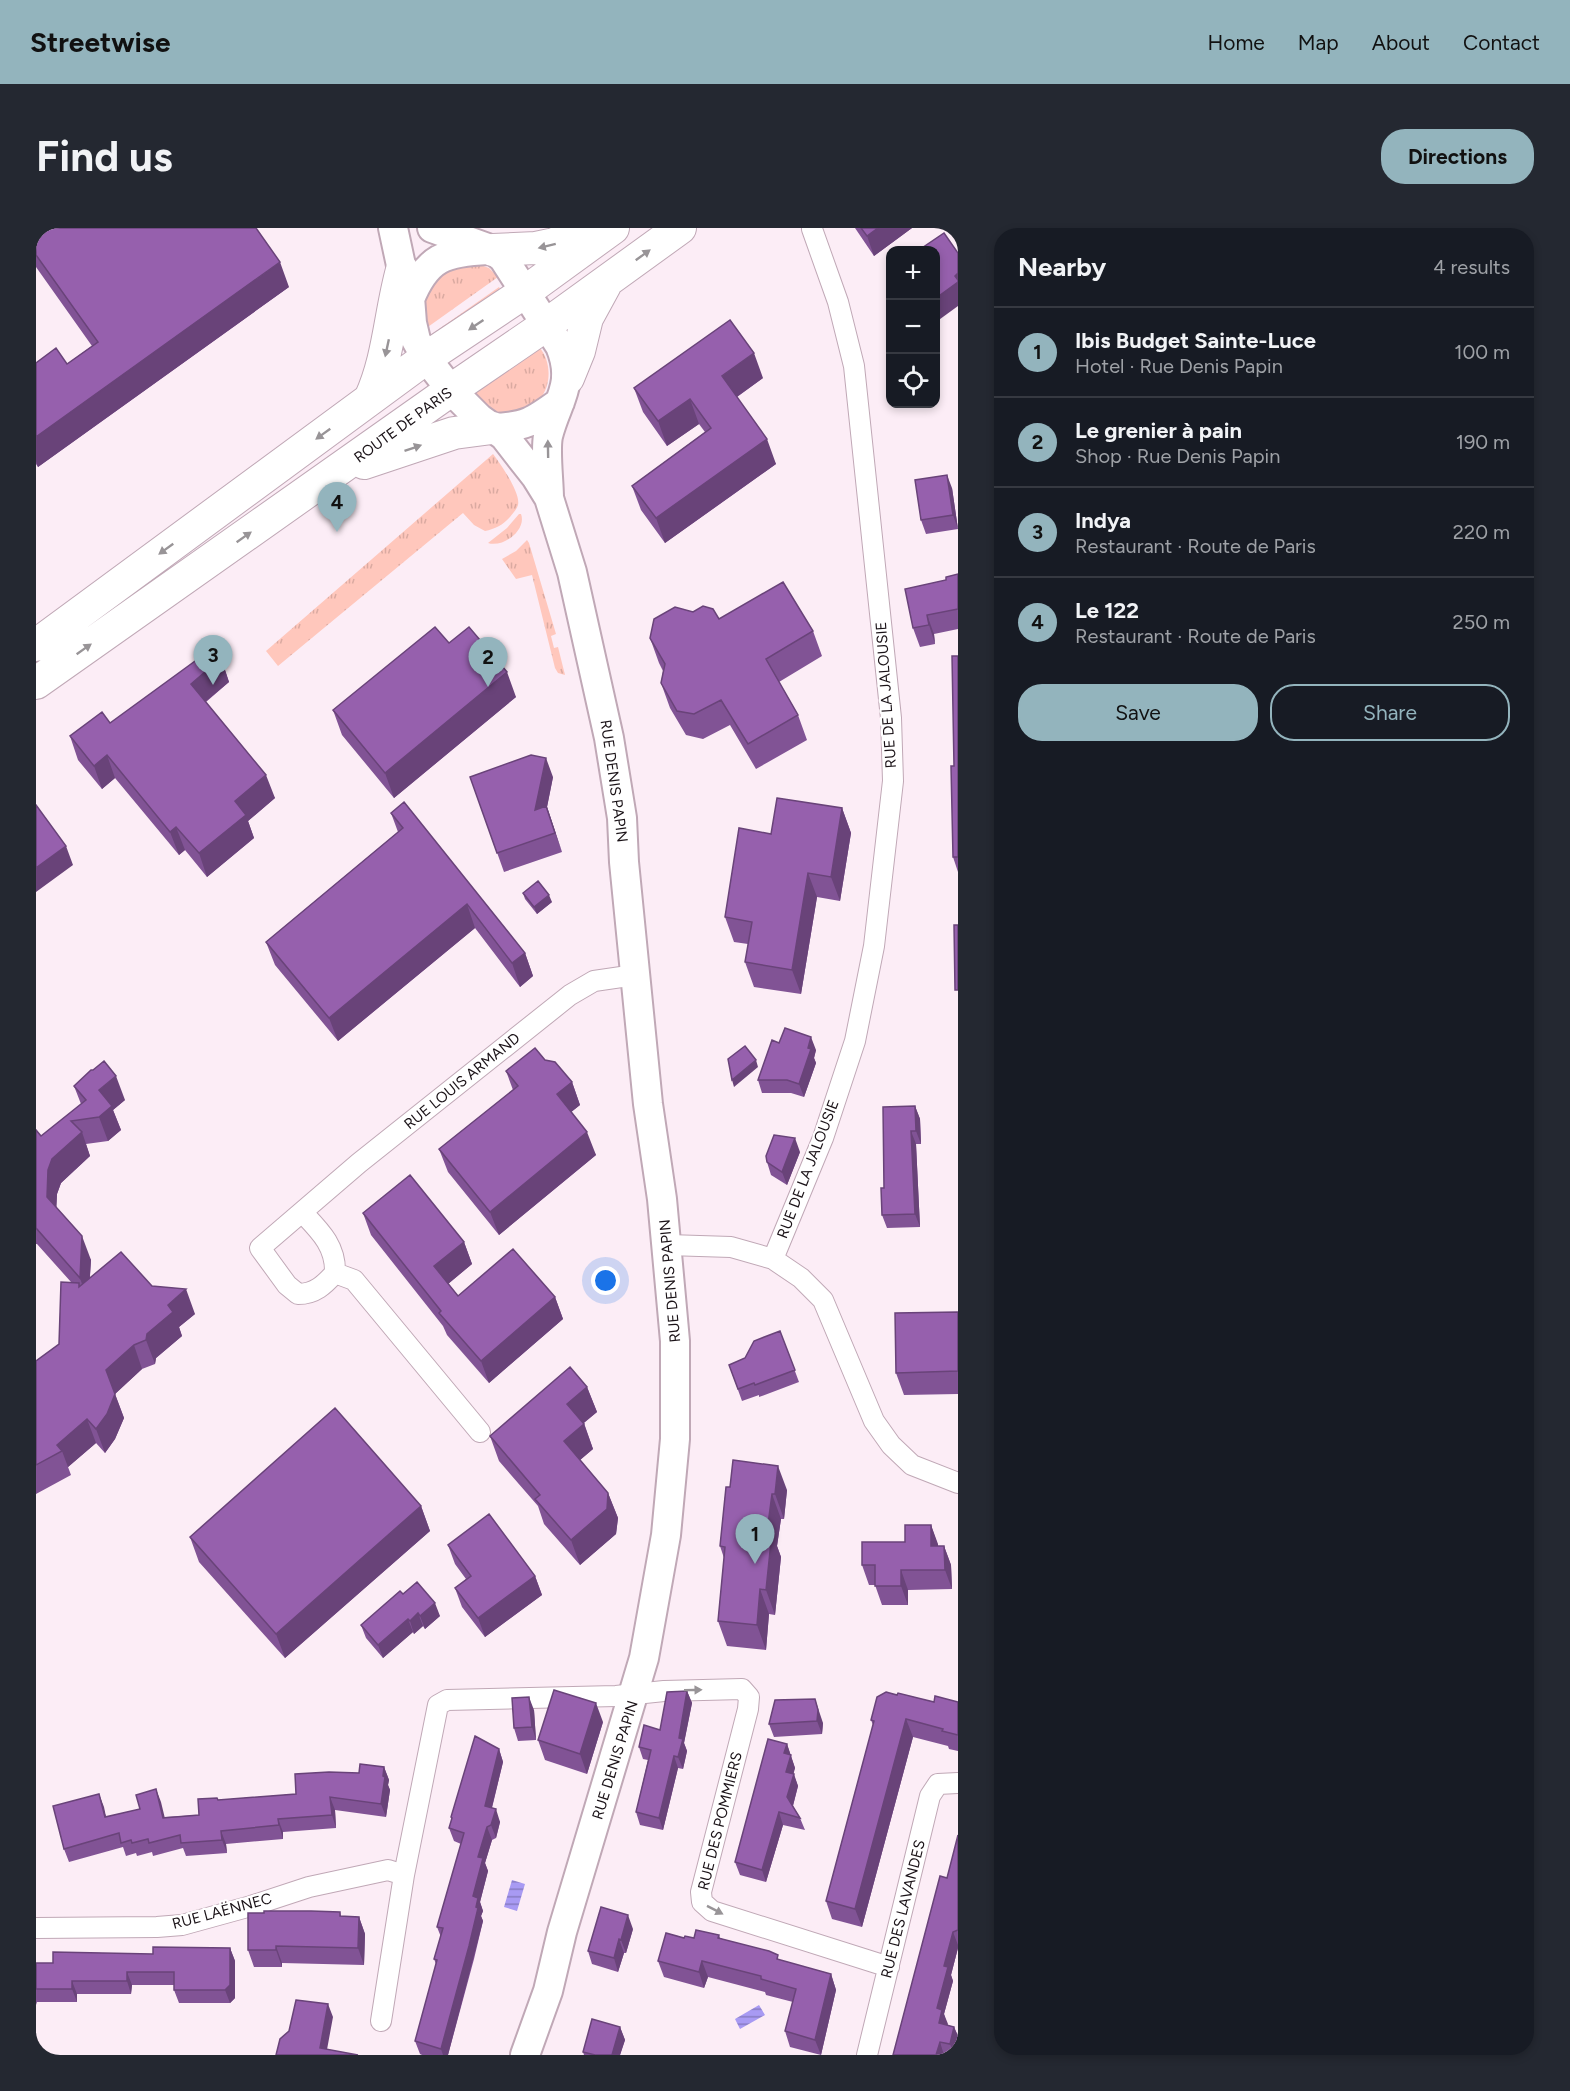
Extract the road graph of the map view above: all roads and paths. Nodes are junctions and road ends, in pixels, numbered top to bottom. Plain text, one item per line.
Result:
1 (393, 228) edge
2 (432, 228) edge
3 (680, 228) edge
4 (812, 229) edge
5 (604, 234) edge
6 (493, 250) junction
7 (606, 282) junction
8 (406, 285) junction
9 (525, 292) junction
10 (546, 325) junction
11 (426, 358) junction
12 (451, 390) junction
13 (564, 390) junction
14 (370, 399) junction
15 (492, 428) junction
16 (337, 472) junction
17 (549, 498) junction
18 (36, 645) edge
19 (36, 682) edge
20 (635, 975) junction
21 (302, 1212) junction
22 (668, 1245) junction
23 (773, 1259) junction
24 (335, 1273) junction
25 (480, 1431) dead end
26 (958, 1483) edge
27 (635, 1695) junction
28 (958, 1783) edge
29 (405, 1875) junction
30 (36, 1928) edge
31 (889, 1967) junction
32 (381, 2021) dead end
33 (525, 2055) edge
34 (867, 2055) edge

1 - 8 street
2 - 6 street
7 -> 3 main road, ROUTE DE PARIS
4 - 23 street, RUE DE LA JALOUSIE
5 -> 6 main road
5 - 9 main road
6 - 8 street
6 - 9 street
7 - 10 main road, ROUTE DE PARIS
7 - 13 main road
8 - 11 street
8 -> 14 main road
9 - 10 street
9 -> 11 main road
10 - 12 main road, ROUTE DE PARIS
10 - 13 street
11 - 12 street
11 - 14 main road
12 - 15 street
12 - 16 main road, ROUTE DE PARIS
13 - 15 street
17 -> 13 street
14 -> 18 main road
16 -> 15 main road
15 - 17 street
19 -> 16 main road, ROUTE DE PARIS
17 - 20 street, RUE DENIS PAPIN
20 - 21 street, RUE LOUIS ARMAND
20 - 22 street, RUE DENIS PAPIN
21 - 24 street
21 - 24 street
22 - 23 street
22 - 27 street, RUE DENIS PAPIN
23 - 26 street
24 - 25 street
27 - 29 street
27 -> 31 street, RUE DES POMMIERS
27 - 33 street, RUE DENIS PAPIN
28 - 31 street, RUE DES LAVANDES
29 - 30 street, RUE LAËNNEC
29 - 32 street
31 - 34 street, RUE DES LAVANDES

